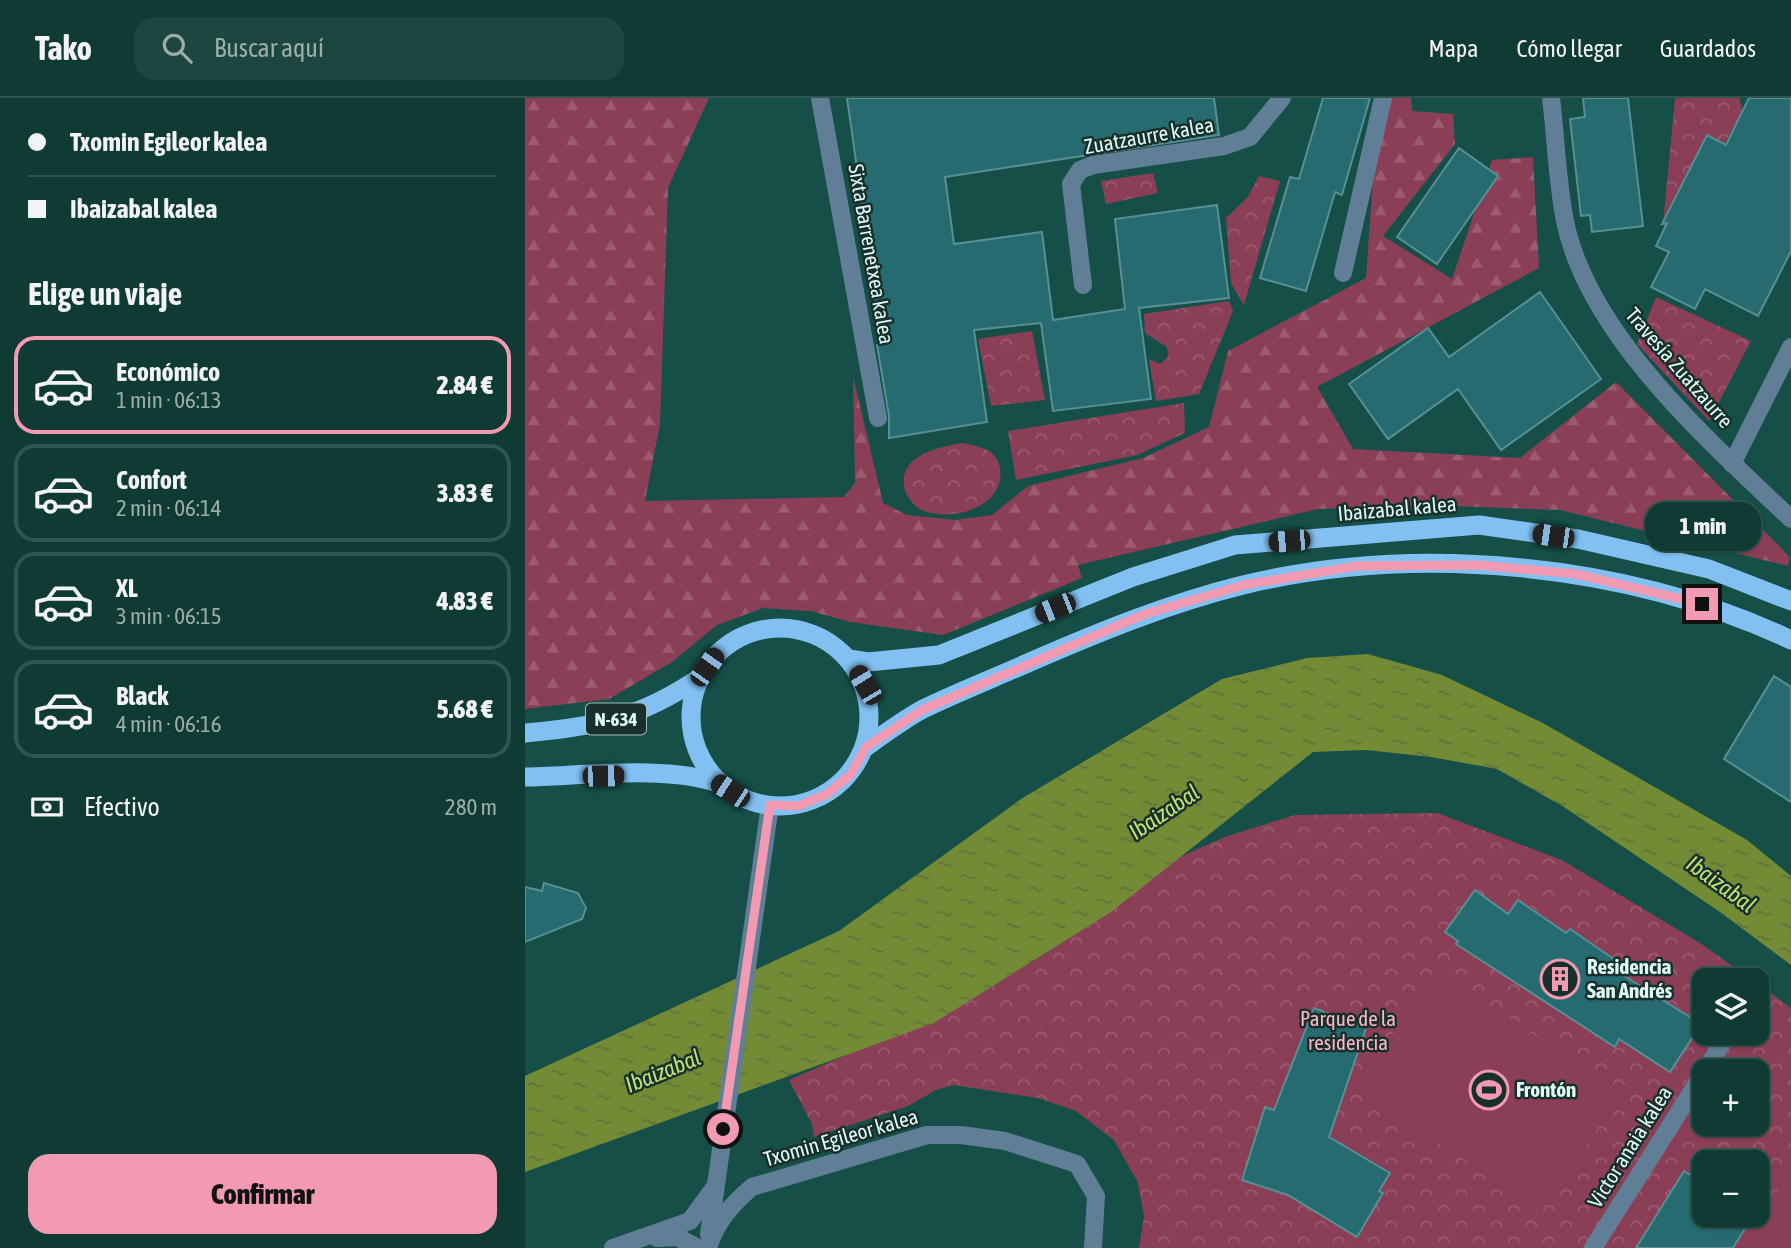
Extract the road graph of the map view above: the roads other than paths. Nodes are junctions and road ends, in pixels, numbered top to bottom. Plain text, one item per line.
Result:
1 (820, 98) edge
2 (1282, 98) edge
3 (1383, 98) edge
4 (1551, 98) edge
5 (1343, 274) dead end
6 (1083, 285) dead end
7 (1791, 347) edge
8 (878, 418) dead end
9 (1732, 464) junction
10 (1791, 520) edge
11 (1791, 601) edge
12 (1791, 640) edge
13 (849, 659) junction
14 (699, 678) junction
15 (525, 733) edge
16 (866, 747) junction
17 (525, 778) edge
18 (718, 783) junction
19 (770, 805) junction
20 (1692, 1092) edge
21 (716, 1185) junction
22 (752, 1187) junction
23 (639, 1239) junction
24 (709, 1243) edge
25 (613, 1248) edge
26 (698, 1248) edge
27 (1093, 1248) edge
28 (1593, 1248) edge

1 - 8 street, Sixta Barrenetxea kalea
2 - 6 street, Zuatzaurre kalea
3 - 5 street
4 - 9 street, Travesía Zuatzaurre
7 - 9 street
9 - 10 street, Travesía Zuatzaurre
11 - 13 highway, Ibaizabal kalea
12 - 16 highway, N-634
13 - 14 highway, N-634
13 - 16 highway, N-634
14 - 15 highway, N-634
14 - 18 highway, N-634
16 - 19 highway, N-634
17 - 18 highway, N-634
18 - 19 highway, N-634
19 - 21 street, Txomin Egileor kalea
20 - 28 street, Victor anaia kalea
21 - 22 street
21 - 23 street
21 - 24 street, Txomin Egileor kalea
22 - 24 street, Txomin Egileor kalea
22 - 27 street, Txomin Egileor kalea
23 - 25 street
23 - 26 street

